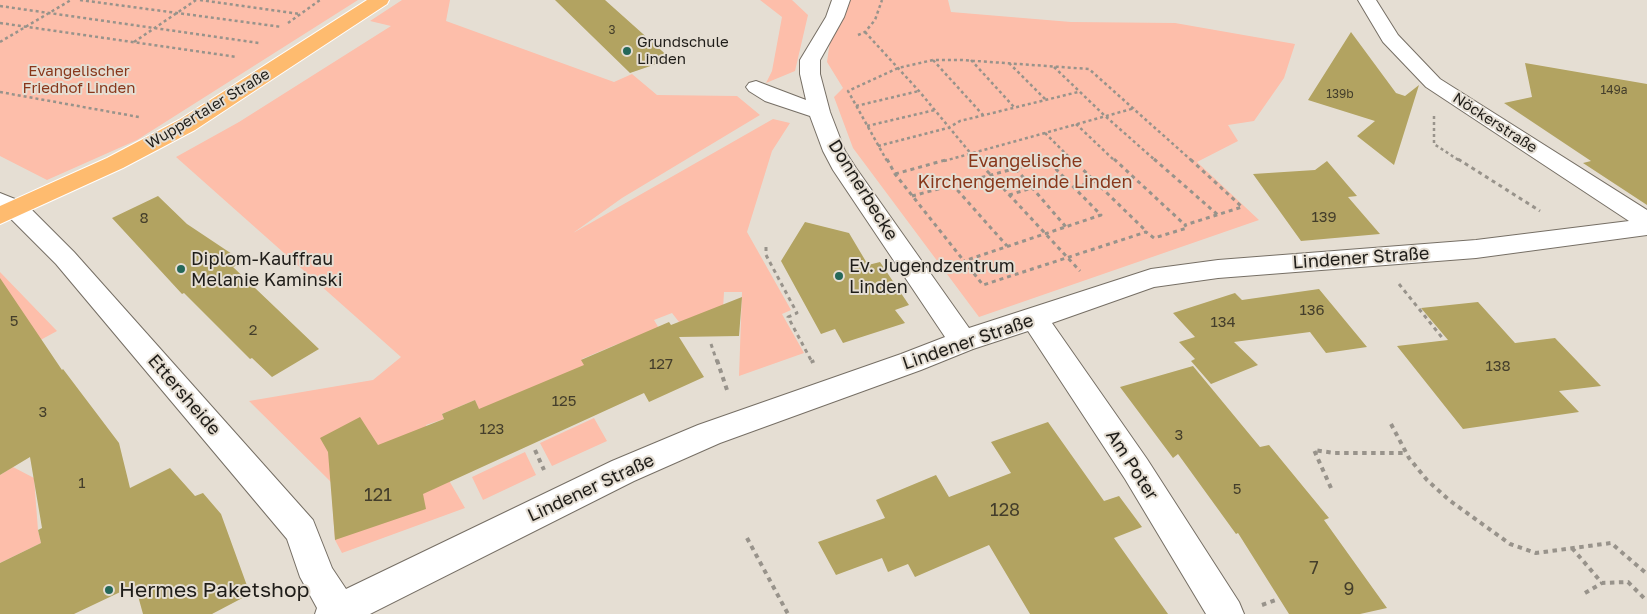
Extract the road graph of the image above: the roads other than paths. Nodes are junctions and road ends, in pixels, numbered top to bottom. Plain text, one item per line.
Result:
1 (380, 0) edge
2 (841, 0) edge
3 (1367, 0) edge
4 (756, 87) dead end
5 (819, 112) junction
6 (5, 209) edge
7 (1647, 221) edge
8 (1647, 227) edge
9 (1034, 319) junction
10 (964, 341) junction
11 (336, 612) edge
12 (1226, 614) edge

1 - 6 main road, Wuppertaler Straße
2 - 5 street, Donnerbecke
3 - 7 street, Nöckerstraße
4 - 5 street
5 - 10 street, Donnerbecke
6 - 11 street, Ettersheide
8 - 9 street, Lindener Straße
9 - 10 street, Lindener Straße
9 - 12 street, Am Poter
10 - 11 street, Lindener Straße

